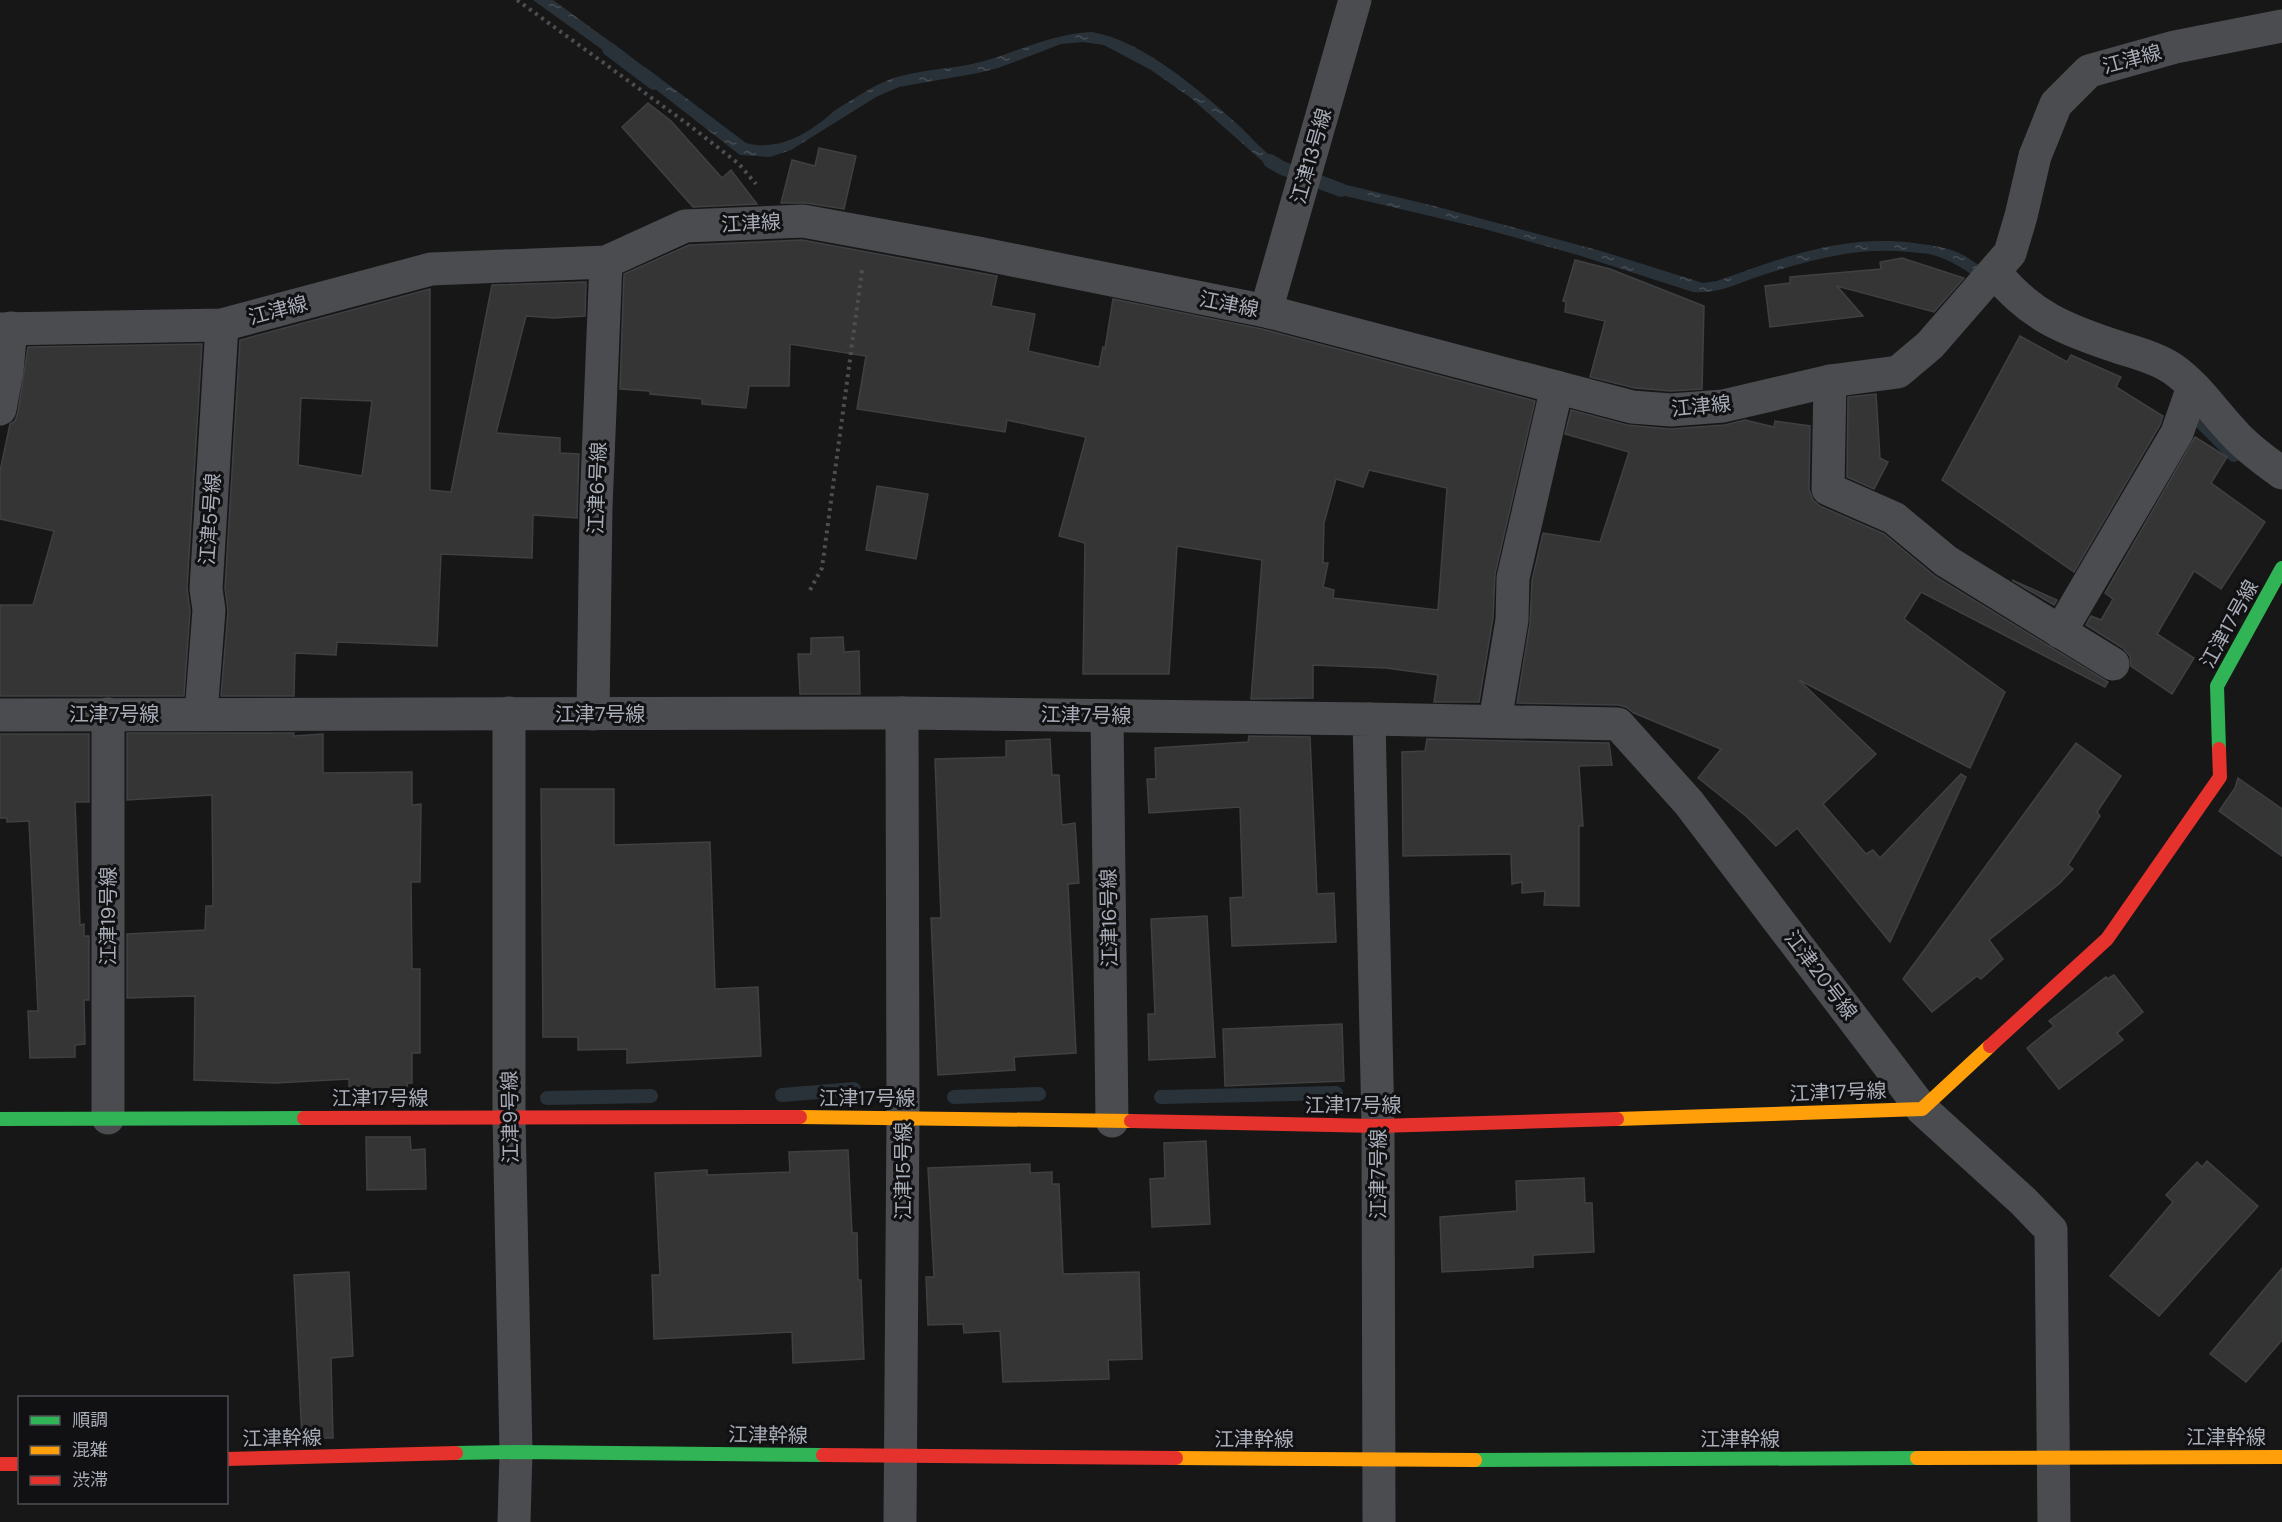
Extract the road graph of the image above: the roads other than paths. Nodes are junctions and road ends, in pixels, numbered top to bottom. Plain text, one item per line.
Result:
1 (1355, 0) edge
2 (2282, 26) edge
3 (606, 262) junction
4 (1995, 272) junction
5 (1266, 311) junction
6 (222, 325) junction
7 (5, 328) edge
8 (1830, 381) junction
9 (1557, 387) junction
10 (2193, 387) junction
11 (0, 409) edge
12 (2282, 473) edge
13 (2282, 568) edge
14 (2061, 632) junction
15 (2113, 664) dead end
16 (902, 712) junction
17 (509, 713) junction
18 (108, 714) junction
19 (201, 714) junction
20 (593, 714) junction
21 (0, 715) edge
22 (1107, 716) junction
23 (1369, 719) junction
24 (1495, 721) junction
25 (1922, 1109) junction
26 (509, 1117) junction
27 (903, 1117) junction
28 (108, 1118) junction
29 (0, 1119) edge
30 (1112, 1121) junction
31 (1378, 1126) junction
32 (516, 1452) junction
33 (901, 1456) junction
34 (2054, 1457) junction
35 (2282, 1457) edge
36 (228, 1459) edge
37 (1379, 1460) junction
38 (0, 1464) edge
39 (18, 1464) edge
40 (514, 1522) edge
41 (900, 1522) edge
42 (1379, 1522) edge
43 (2054, 1522) edge

1 - 5 street, 江津13号線
2 - 4 street, 江津線
3 - 5 street, 江津線
3 - 6 street, 江津線
3 - 20 street, 江津6号線
4 - 8 street, 江津線
4 - 10 street
5 - 9 street, 江津線
6 - 7 street, 江津線
6 - 19 street, 江津5号線
7 - 11 street
8 - 9 street, 江津線
8 - 14 street
9 - 24 street
10 - 12 street
10 - 14 street
13 - 25 street, 江津17号線
14 - 15 street
16 - 20 street, 江津7号線
16 - 22 street, 江津7号線
16 - 27 street, 江津15号線
17 - 19 street, 江津7号線
17 - 20 street, 江津7号線
17 - 26 street, 江津9号線
18 - 19 street, 江津7号線
18 - 21 street, 江津7号線
18 - 28 street, 江津19号線
22 - 23 street, 江津7号線
22 - 30 street, 江津16号線
23 - 24 street, 江津20号線
23 - 31 street, 江津7号線
24 - 25 street, 江津20号線
25 - 31 street, 江津17号線
25 - 34 street, 江津20号線
26 - 27 street, 江津17号線
26 - 28 street, 江津17号線
26 - 32 street, 江津9号線
27 - 30 street, 江津17号線
27 - 33 street, 江津15号線
28 - 29 street, 江津17号線
30 - 31 street, 江津17号線
31 - 37 street, 江津7号線
32 - 33 street, 江津幹線
32 - 36 street, 江津幹線
32 - 40 street, 江津9号線
33 - 37 street, 江津幹線
33 - 41 street, 江津15号線
34 - 35 street, 江津幹線
34 - 37 street, 江津幹線
34 - 43 street, 江津20号線
37 - 42 street, 江津7号線
38 - 39 street

